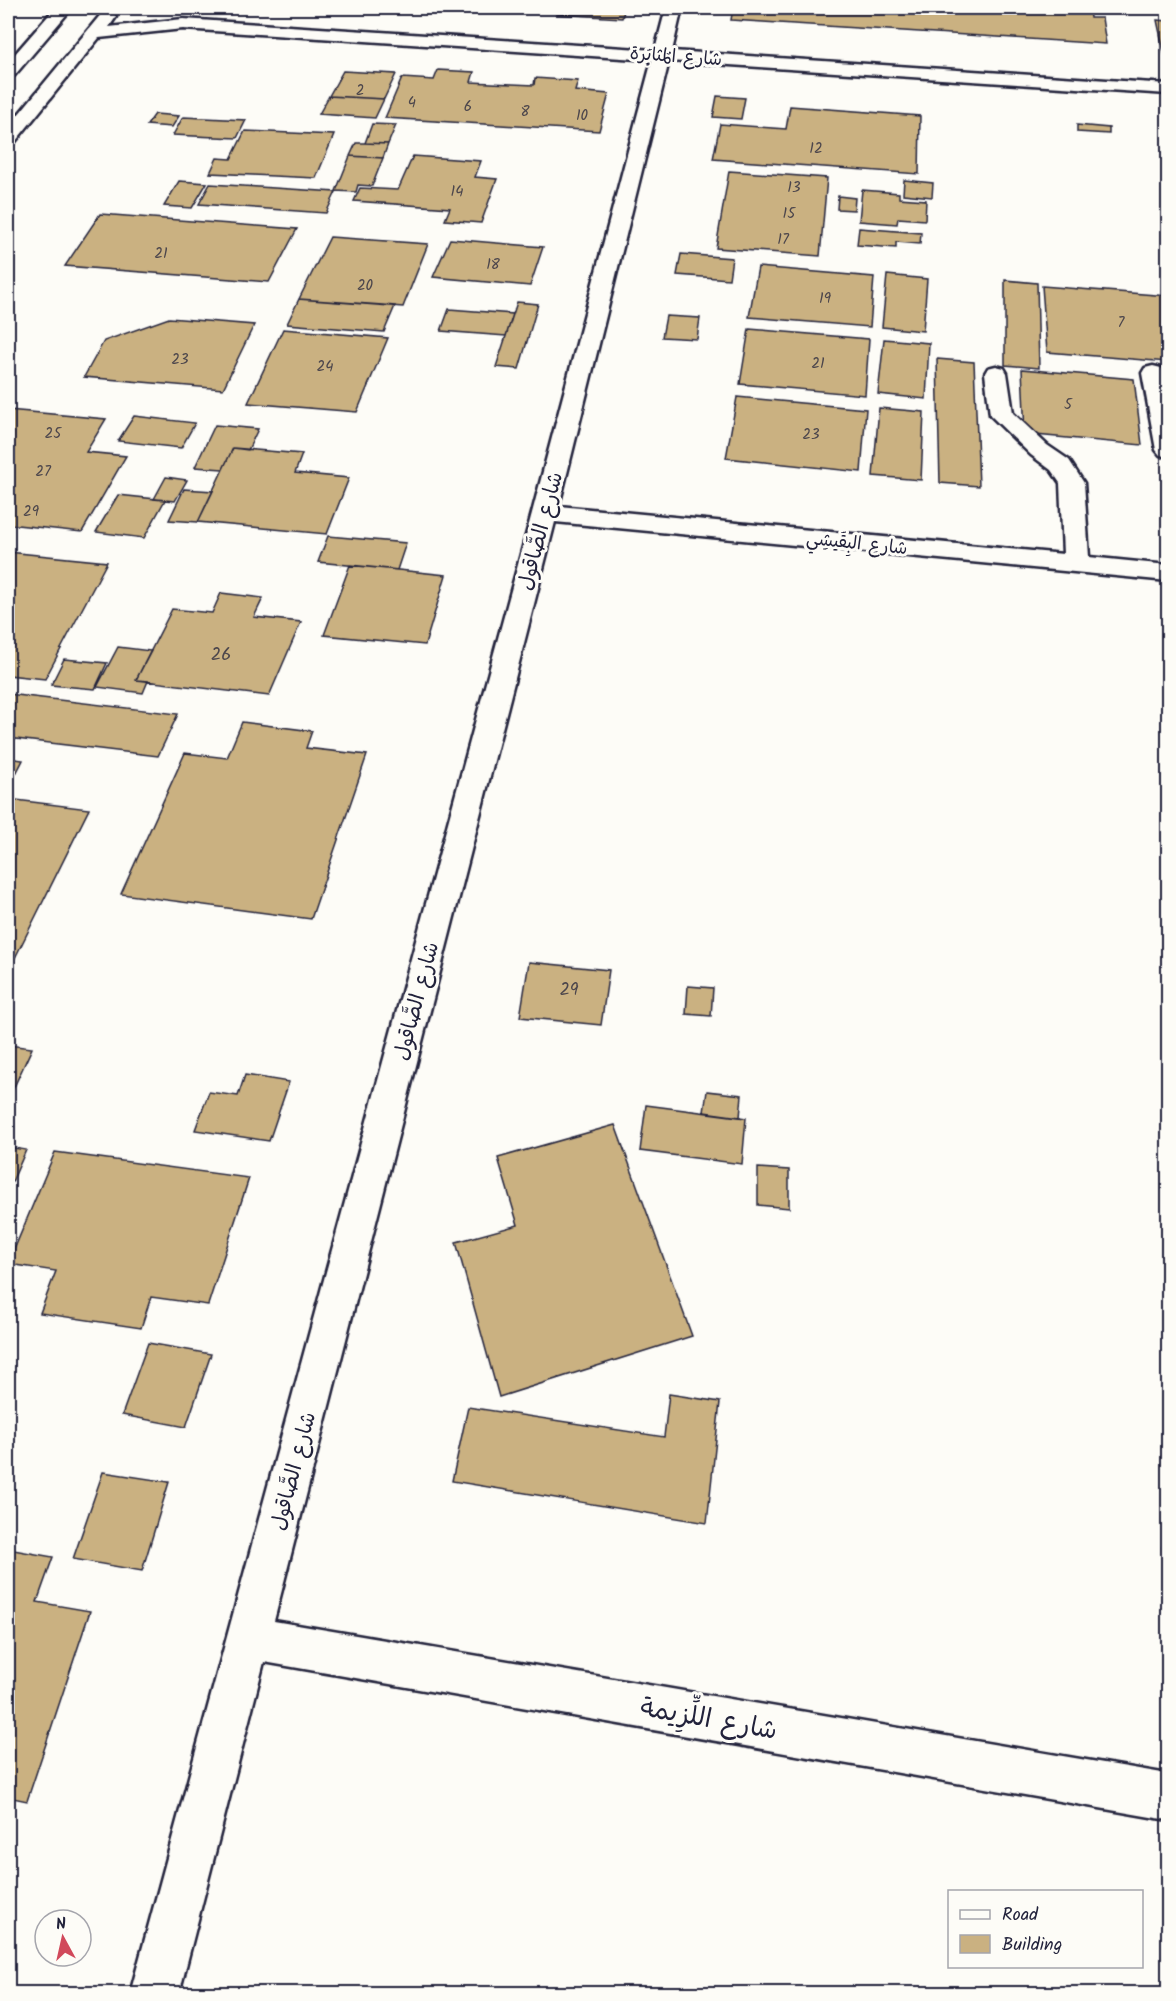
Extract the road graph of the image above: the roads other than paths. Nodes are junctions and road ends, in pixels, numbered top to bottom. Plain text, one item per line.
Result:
1 (64, 8) edge
2 (115, 8) edge
3 (675, 8) edge
4 (141, 10) dead end
5 (183, 24) junction
6 (93, 34) junction
7 (661, 55) junction
8 (8, 72) edge
9 (1168, 88) edge
10 (8, 138) edge
11 (996, 373) dead end
12 (1153, 373) dead end
13 (1168, 450) edge
14 (545, 513) junction
15 (1076, 564) junction
16 (1168, 573) edge
17 (249, 1638) junction
18 (1168, 1797) edge
19 (154, 1994) edge

1 - 8 street
2 - 6 street
3 - 7 street, شارع الصَّاقول
4 - 5 street, شارع المُثابَرة
5 - 6 street, شارع المُثابَرة
5 - 7 street, شارع المُثابَرة
6 - 10 street
7 - 9 street, شارع المُثابَرة
7 - 14 street, شارع الصَّاقول
11 - 15 street
12 - 13 street
14 - 15 street, شارع البِقَيشِي
14 - 17 street, شارع الصَّاقول
15 - 16 street, شارع البِقَيشِي
17 - 18 street, شارع اللِّزِيمة
17 - 19 street, شارع الصَّاقول

